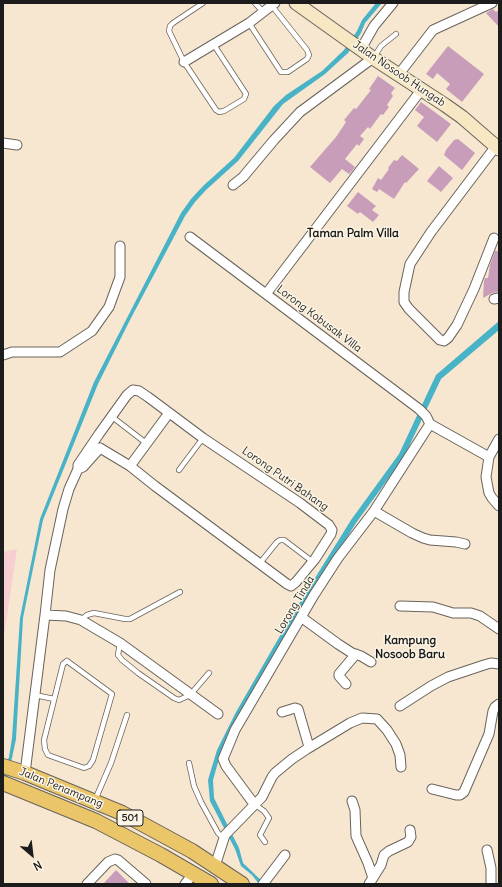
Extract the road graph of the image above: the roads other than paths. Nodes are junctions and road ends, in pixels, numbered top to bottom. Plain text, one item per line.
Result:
1 (203, 3) edge
2 (255, 3) edge
3 (296, 3) edge
4 (393, 3) edge
5 (492, 3) edge
6 (274, 4) edge
7 (264, 12) junction
8 (249, 23) junction
9 (396, 34) dead end
10 (214, 45) junction
11 (355, 45) junction
12 (373, 58) junction
13 (184, 62) junction
14 (399, 74) junction
15 (422, 89) junction
16 (3, 143) edge
17 (16, 145) dead end
18 (498, 148) edge
19 (233, 186) dead end
20 (190, 237) dead end
21 (494, 238) dead end
22 (120, 246) dead end
23 (266, 294) junction
24 (3, 355) edge
25 (169, 413) junction
26 (111, 416) junction
27 (425, 416) junction
28 (203, 438) junction
29 (499, 440) edge
30 (146, 443) junction
31 (96, 446) junction
32 (489, 457) junction
33 (130, 466) junction
34 (179, 470) dead end
35 (499, 506) edge
36 (374, 511) junction
37 (466, 544) dead end
38 (313, 562) junction
39 (260, 563) junction
40 (180, 592) dead end
41 (400, 606) dead end
42 (45, 615) junction
43 (301, 617) junction
44 (81, 620) junction
45 (499, 629) edge
46 (120, 643) junction
47 (356, 654) junction
48 (371, 662) dead end
49 (499, 664) edge
50 (209, 674) dead end
51 (346, 684) dead end
52 (190, 694) junction
53 (35, 695) junction
54 (54, 699) junction
55 (499, 704) edge
56 (400, 706) dead end
57 (282, 712) dead end
58 (218, 714) dead end
59 (127, 716) dead end
60 (309, 747) junction
61 (189, 763) dead end
62 (6, 767) edge
63 (401, 767) dead end
64 (26, 773) junction
65 (5, 783) edge
66 (432, 789) dead end
67 (352, 801) dead end
68 (94, 802) junction
69 (254, 804) junction
70 (410, 830) dead end
71 (226, 834) junction
72 (265, 842) dead end
73 (487, 850) dead end
74 (285, 855) dead end
75 (215, 866) junction
76 (194, 873) junction
77 (371, 881) edge
78 (141, 882) edge
79 (264, 882) edge
80 (87, 884) edge
81 (185, 884) edge
82 (211, 884) edge
83 (242, 884) edge
84 (491, 884) edge

1 - 13 lane
2 - 7 lane
3 - 11 main road, Jalan Nosoob Hungab
4 - 11 street
5 - 14 street
6 - 7 street
6 - 8 lane
7 - 8 street
8 - 10 street
9 - 12 lane
10 - 13 street
10 - 13 lane
11 - 12 main road, Jalan Nosoob Hungab
12 - 14 main road, Jalan Nosoob Hungab
12 - 19 street
14 - 15 main road, Jalan Nosoob Hungab
15 - 18 main road, Jalan Nosoob Hungab
15 - 23 street
16 - 17 street
18 - 21 street
20 - 23 street, Lorong Kobusak Villa
22 - 24 street
23 - 27 street, Lorong Kobusak Villa
25 - 26 street, Lorong Putri Bahang
25 - 28 street, Lorong Putri Bahang
25 - 30 street
26 - 30 lane
26 - 31 street, Lorong Putri Bahang
27 - 32 street, Lorong Kobusak Villa
27 - 36 street, Lorong Tinda
28 - 34 lane
28 - 38 street, Lorong Putri Bahang
29 - 32 street
30 - 33 street
31 - 33 street, Lorong Putri Bahang
31 - 42 street, Lorong Putri Bahang
32 - 35 street
33 - 39 street, Lorong Putri Bahang
36 - 37 street
36 - 43 street, Lorong Tinda
38 - 39 lane
38 - 39 street, Lorong Putri Bahang
40 - 44 lane
41 - 45 street
42 - 44 street
42 - 53 street
43 - 47 street
43 - 69 street, Lorong Tinda
44 - 46 street
46 - 52 street
46 - 52 lane
47 - 48 street
47 - 51 street
49 - 56 street
50 - 52 lane
52 - 58 street
53 - 54 lane
53 - 64 street
54 - 54 lane
55 - 66 street
57 - 60 street
59 - 68 lane
60 - 63 street
60 - 69 street
61 - 71 lane
62 - 64 main road, Jalan Penampang / 501
64 - 68 main road, Jalan Penampang / 501
65 - 76 main road, Jalan Penampang / 501
67 - 77 street
68 - 75 main road, Jalan Penampang / 501
69 - 71 street
69 - 72 lane
70 - 77 street
71 - 75 street
73 - 84 street
74 - 79 street
75 - 83 main road, Jalan Penampang / 501
76 - 81 street
76 - 82 main road, Jalan Penampang / 501
78 - 80 street

